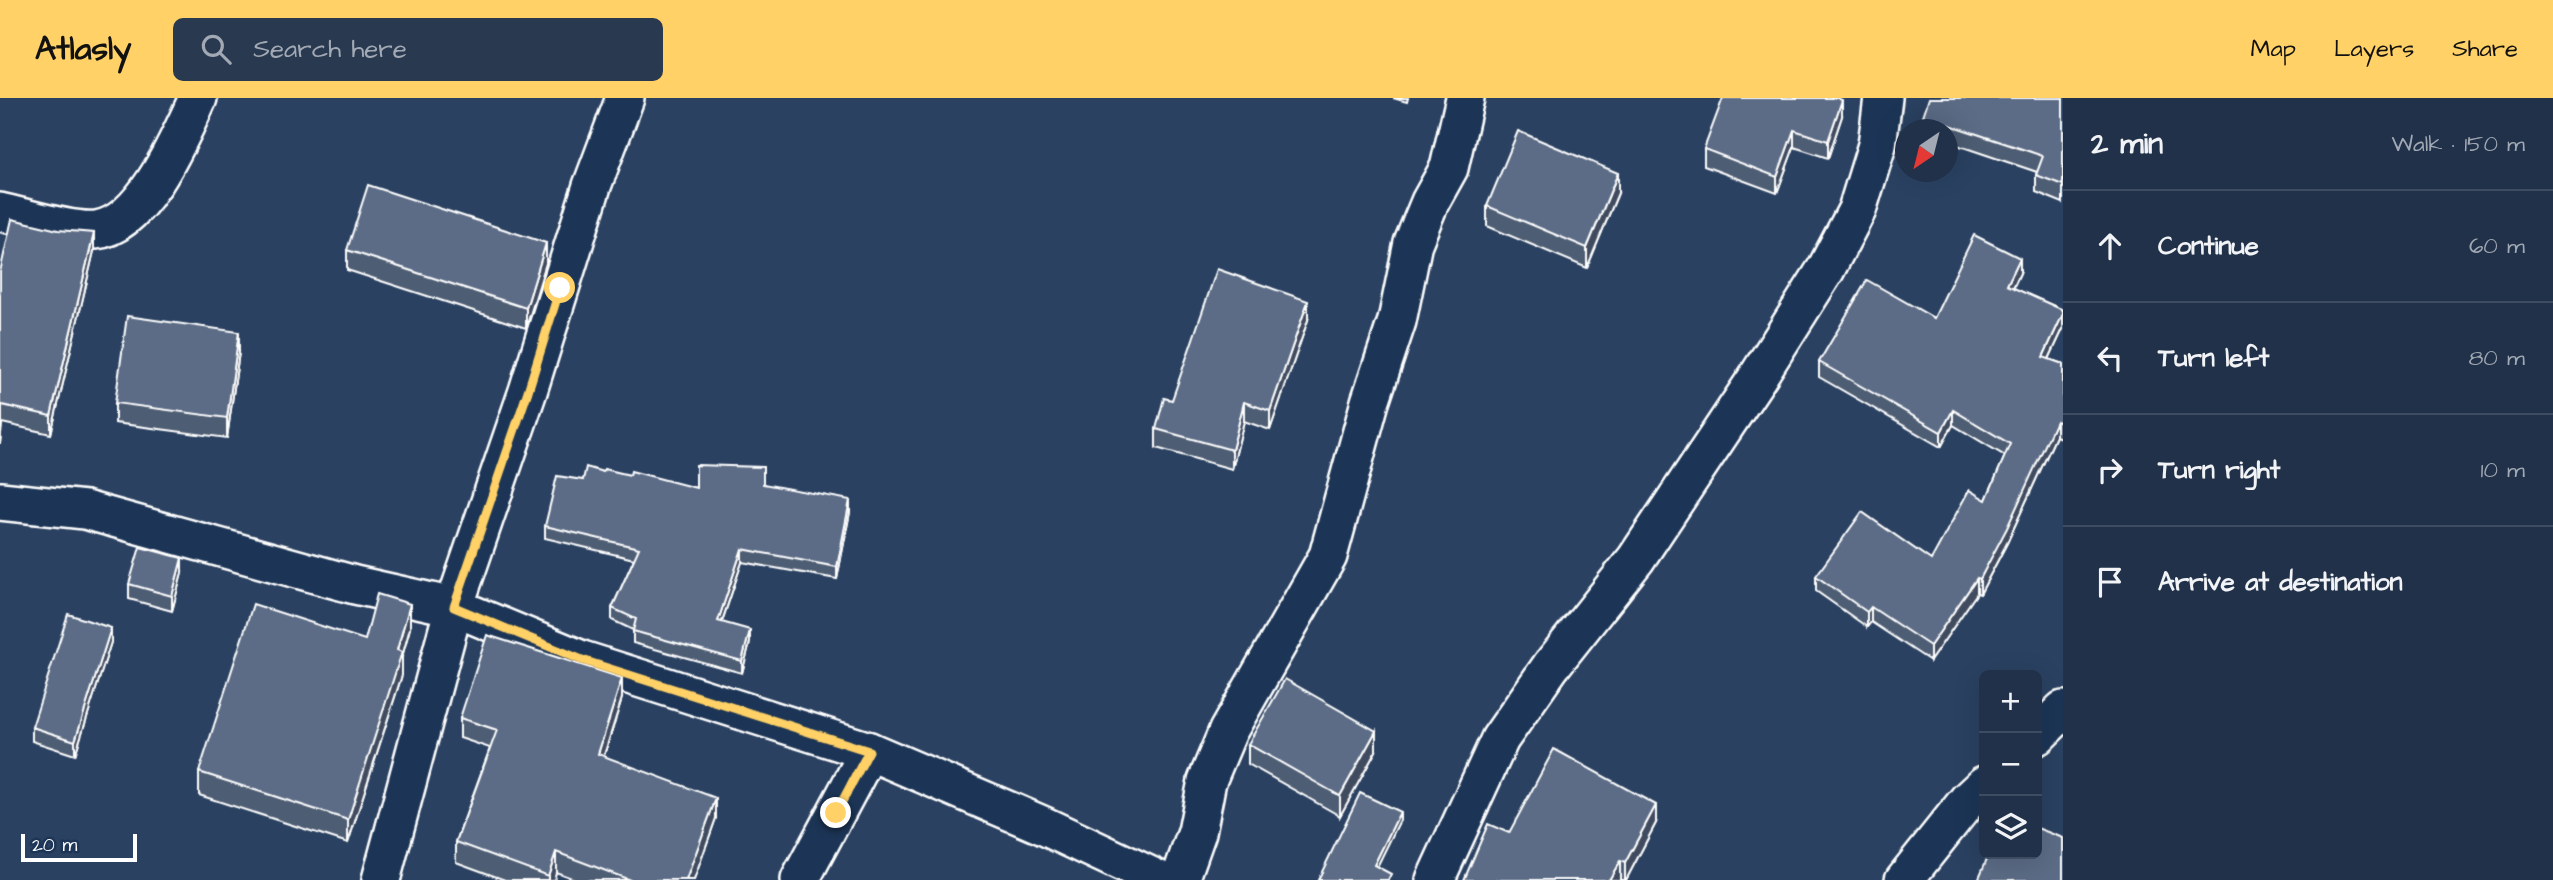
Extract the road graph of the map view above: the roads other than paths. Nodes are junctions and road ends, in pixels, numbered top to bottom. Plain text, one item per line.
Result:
1 (198, 98) edge
2 (625, 98) edge
3 (1465, 98) edge
4 (1883, 98) edge
5 (0, 212) edge
6 (0, 501) edge
7 (454, 607) junction
8 (2063, 710) edge
9 (2040, 733) edge
10 (869, 751) junction
11 (1979, 790) edge
12 (381, 880) edge
13 (800, 880) edge
14 (1159, 880) edge
15 (1180, 880) edge
16 (1435, 880) edge
17 (1904, 880) edge

1 - 5 street
2 - 7 street
3 - 15 street
4 - 16 street
6 - 7 street
7 - 10 street
7 - 12 street
8 - 9 street
10 - 13 street
10 - 14 street
11 - 17 street

